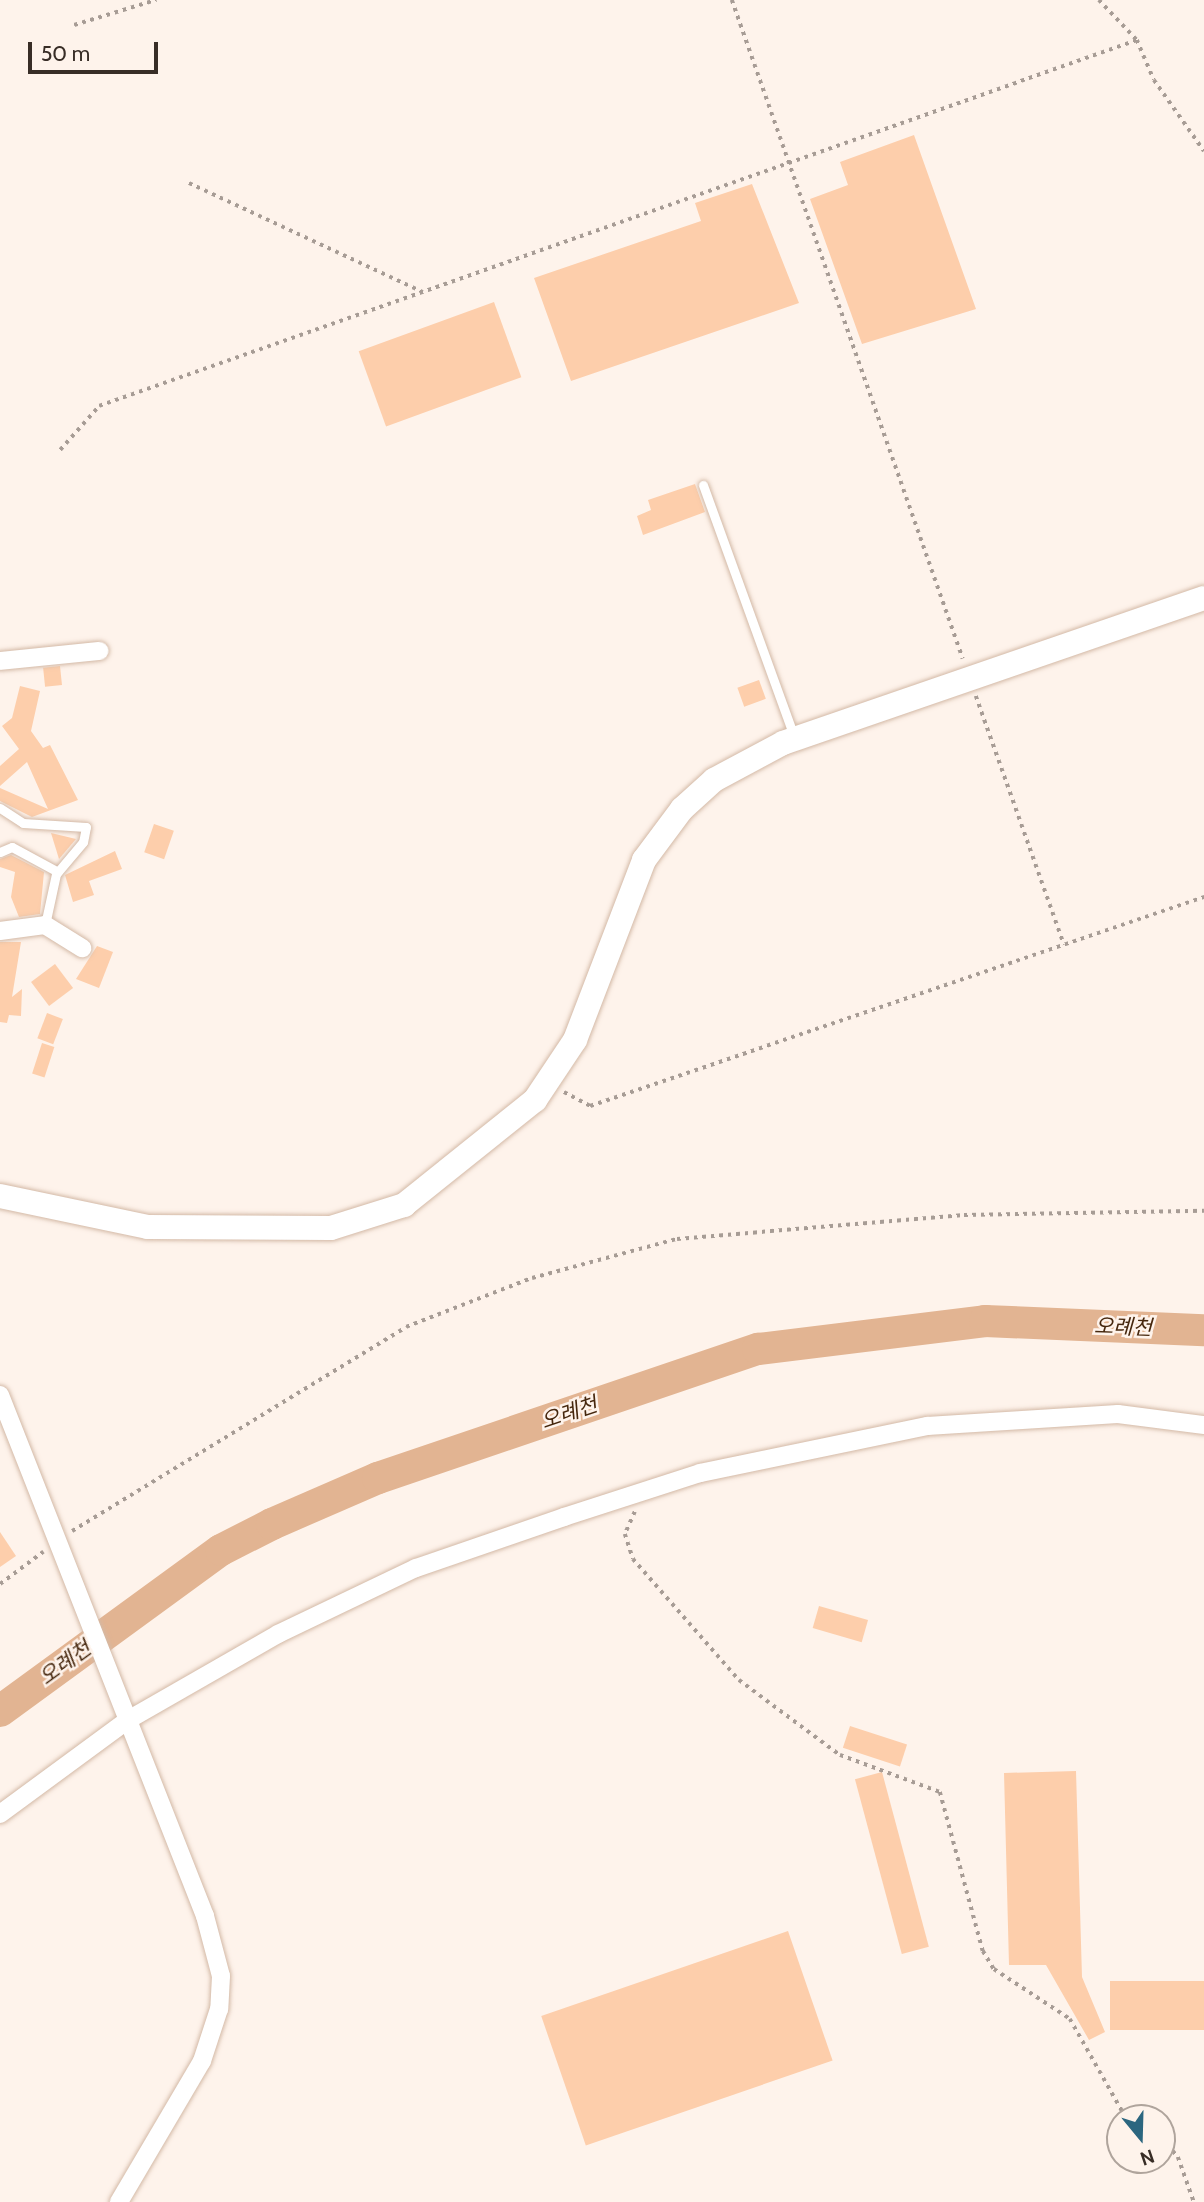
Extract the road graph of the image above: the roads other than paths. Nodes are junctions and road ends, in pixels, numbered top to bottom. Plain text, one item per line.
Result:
1 (703, 485) dead end
2 (1204, 598) edge
3 (99, 651) dead end
4 (0, 661) edge
5 (794, 739) junction
6 (0, 808) edge
7 (0, 852) edge
8 (58, 872) junction
9 (45, 925) junction
10 (0, 930) edge
11 (82, 948) dead end
12 (0, 1196) edge
13 (0, 1395) edge
14 (1204, 1424) edge
15 (128, 1720) junction
16 (0, 1814) edge
17 (119, 2202) edge

1 - 5 lane
2 - 5 street
3 - 4 street
5 - 12 street
6 - 8 lane
7 - 8 lane
8 - 9 lane
9 - 10 street
9 - 11 street
13 - 15 street
14 - 15 street
15 - 16 street
15 - 17 street

